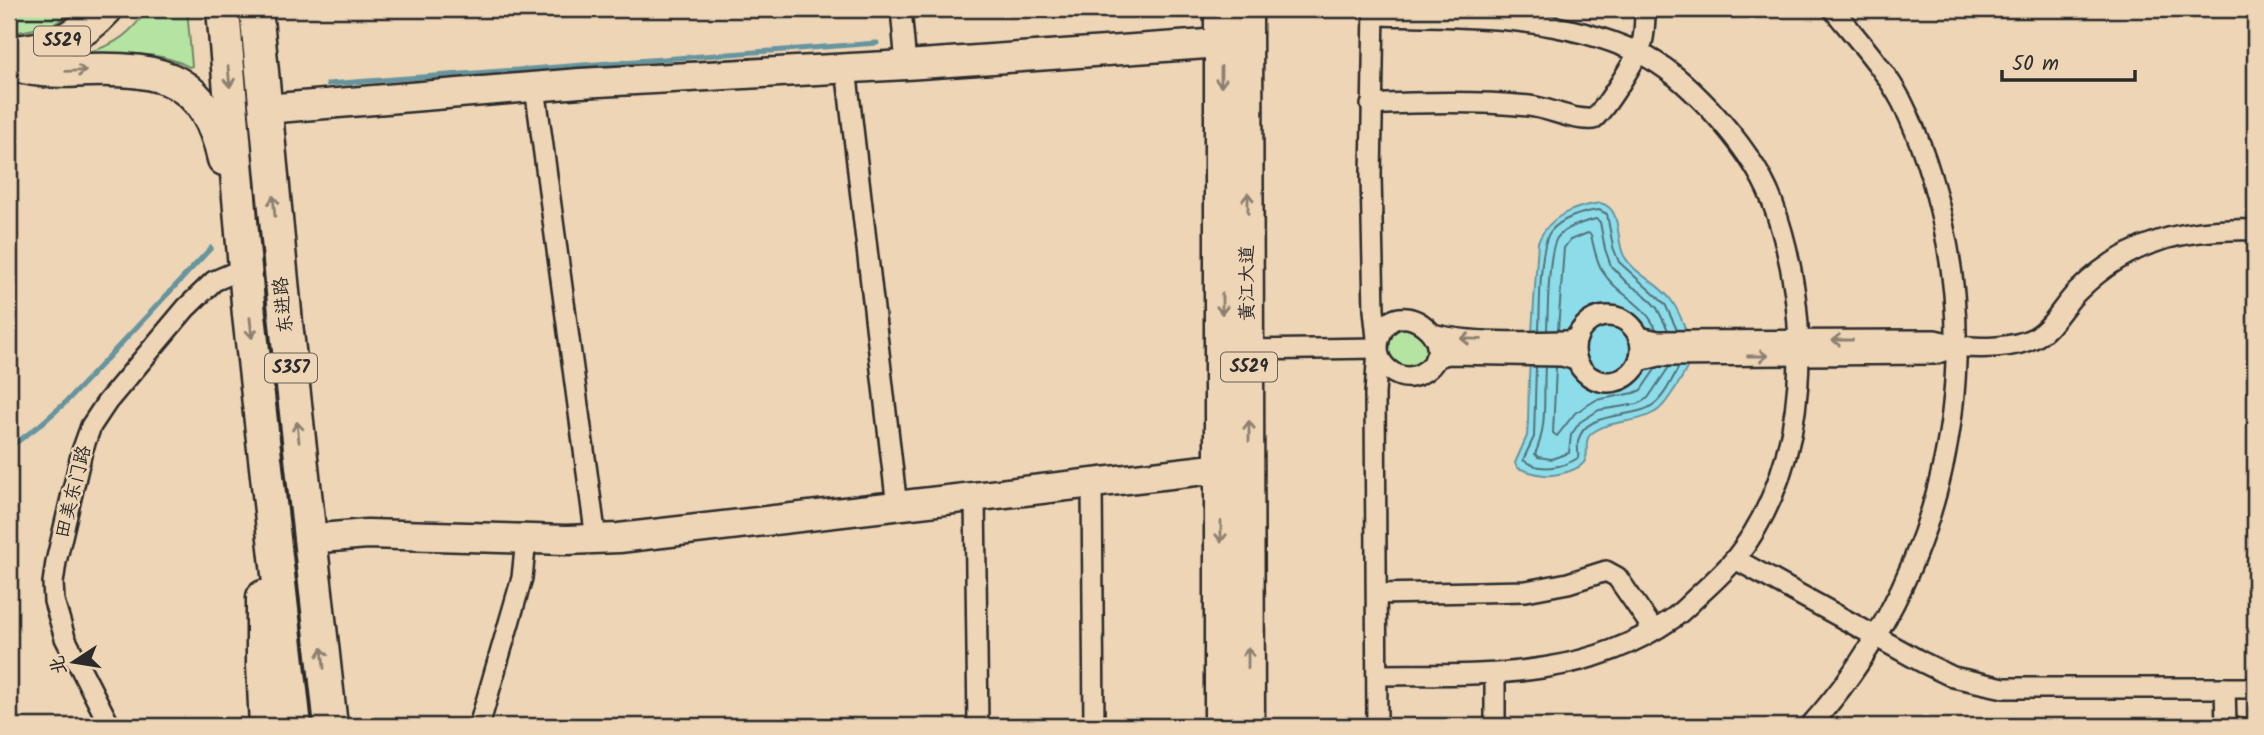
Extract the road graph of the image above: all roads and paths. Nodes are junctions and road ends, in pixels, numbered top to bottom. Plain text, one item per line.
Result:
1 (106, 9) edge
2 (223, 9) edge
3 (256, 9) edge
4 (901, 9) edge
5 (1221, 9) edge
6 (1247, 9) edge
7 (1645, 9) edge
8 (1833, 9) edge
9 (1374, 12) edge
10 (1510, 15) edge
11 (1221, 43) junction
12 (9, 52) edge
13 (1638, 52) junction
14 (9, 62) edge
15 (906, 65) junction
16 (846, 68) junction
17 (535, 87) junction
18 (1371, 106) junction
19 (265, 108) junction
20 (2255, 230) edge
21 (244, 256) junction
22 (1433, 334) junction
23 (1639, 337) junction
24 (1577, 338) junction
25 (1958, 346) junction
26 (1378, 348) junction
27 (1510, 348) junction
28 (1690, 348) junction
29 (1799, 348) junction
30 (1235, 350) junction
31 (1435, 358) junction
32 (1576, 360) junction
33 (1639, 360) junction
34 (264, 448) junction
35 (1222, 468) junction
36 (1092, 484) junction
37 (975, 498) junction
38 (897, 508) junction
39 (309, 539) junction
40 (526, 539) junction
41 (596, 539) junction
42 (1735, 559) junction
43 (1377, 594) junction
44 (1653, 629) junction
45 (1877, 637) junction
46 (1495, 674) junction
47 (1377, 675) junction
48 (2225, 688) junction
49 (2255, 688) edge
50 (110, 726) edge
51 (266, 726) edge
52 (295, 726) edge
53 (331, 726) edge
54 (479, 726) edge
55 (978, 726) edge
56 (1094, 726) edge
57 (1221, 726) edge
58 (1248, 726) edge
59 (1377, 726) edge
60 (1495, 726) edge
61 (1810, 726) edge
62 (2226, 726) edge

1 - 12 main road, S529
2 -> 21 main road, 东进路 / S357
3 - 19 main road, 东进路 / S357
4 - 15 street
5 - 11 main road, 黄江大道 / S529
30 -> 6 main road, 黄江大道 / S529
7 - 13 street
8 - 25 street
9 - 10 street
9 - 18 street
10 - 13 street
11 - 15 street
11 -> 30 main road, 黄江大道 / S529
13 - 18 street
13 - 29 street
14 -> 21 main road
15 - 16 street
16 - 17 street
16 - 38 street
17 - 19 street
17 - 41 street
18 - 26 street
39 -> 19 main road, 东进路 / S357
20 - 25 street
21 -> 34 main road, 东进路 / S357
21 - 50 street, 田美东门路
22 - 26 street
27 -> 22 street
22 - 31 street
23 - 24 street
23 - 28 street
23 - 33 street
24 - 27 street
24 - 32 street
25 - 29 street
25 - 45 street
26 - 30 street
26 - 31 street
26 - 43 street
27 - 31 street
27 - 32 street
28 - 29 street
28 - 33 street
29 - 42 street
30 - 35 main road, 黄江大道 / S529
58 -> 30 main road, 黄江大道 / S529
32 - 33 street
34 - 51 main road
34 - 52 main road, 东进路 / S357
35 - 36 street
35 -> 57 main road, 黄江大道 / S529
36 - 37 street
36 - 56 street
37 - 38 street
37 - 55 street
38 - 41 street
39 - 40 street
53 -> 39 main road, 东进路 / S357
40 - 41 street
40 - 54 street
42 - 44 street
42 - 45 street
43 - 44 street
43 - 47 street
44 - 46 street
45 - 48 street
45 - 61 street
46 - 47 street
46 - 60 street
47 - 59 street
48 - 49 street
48 - 62 street

